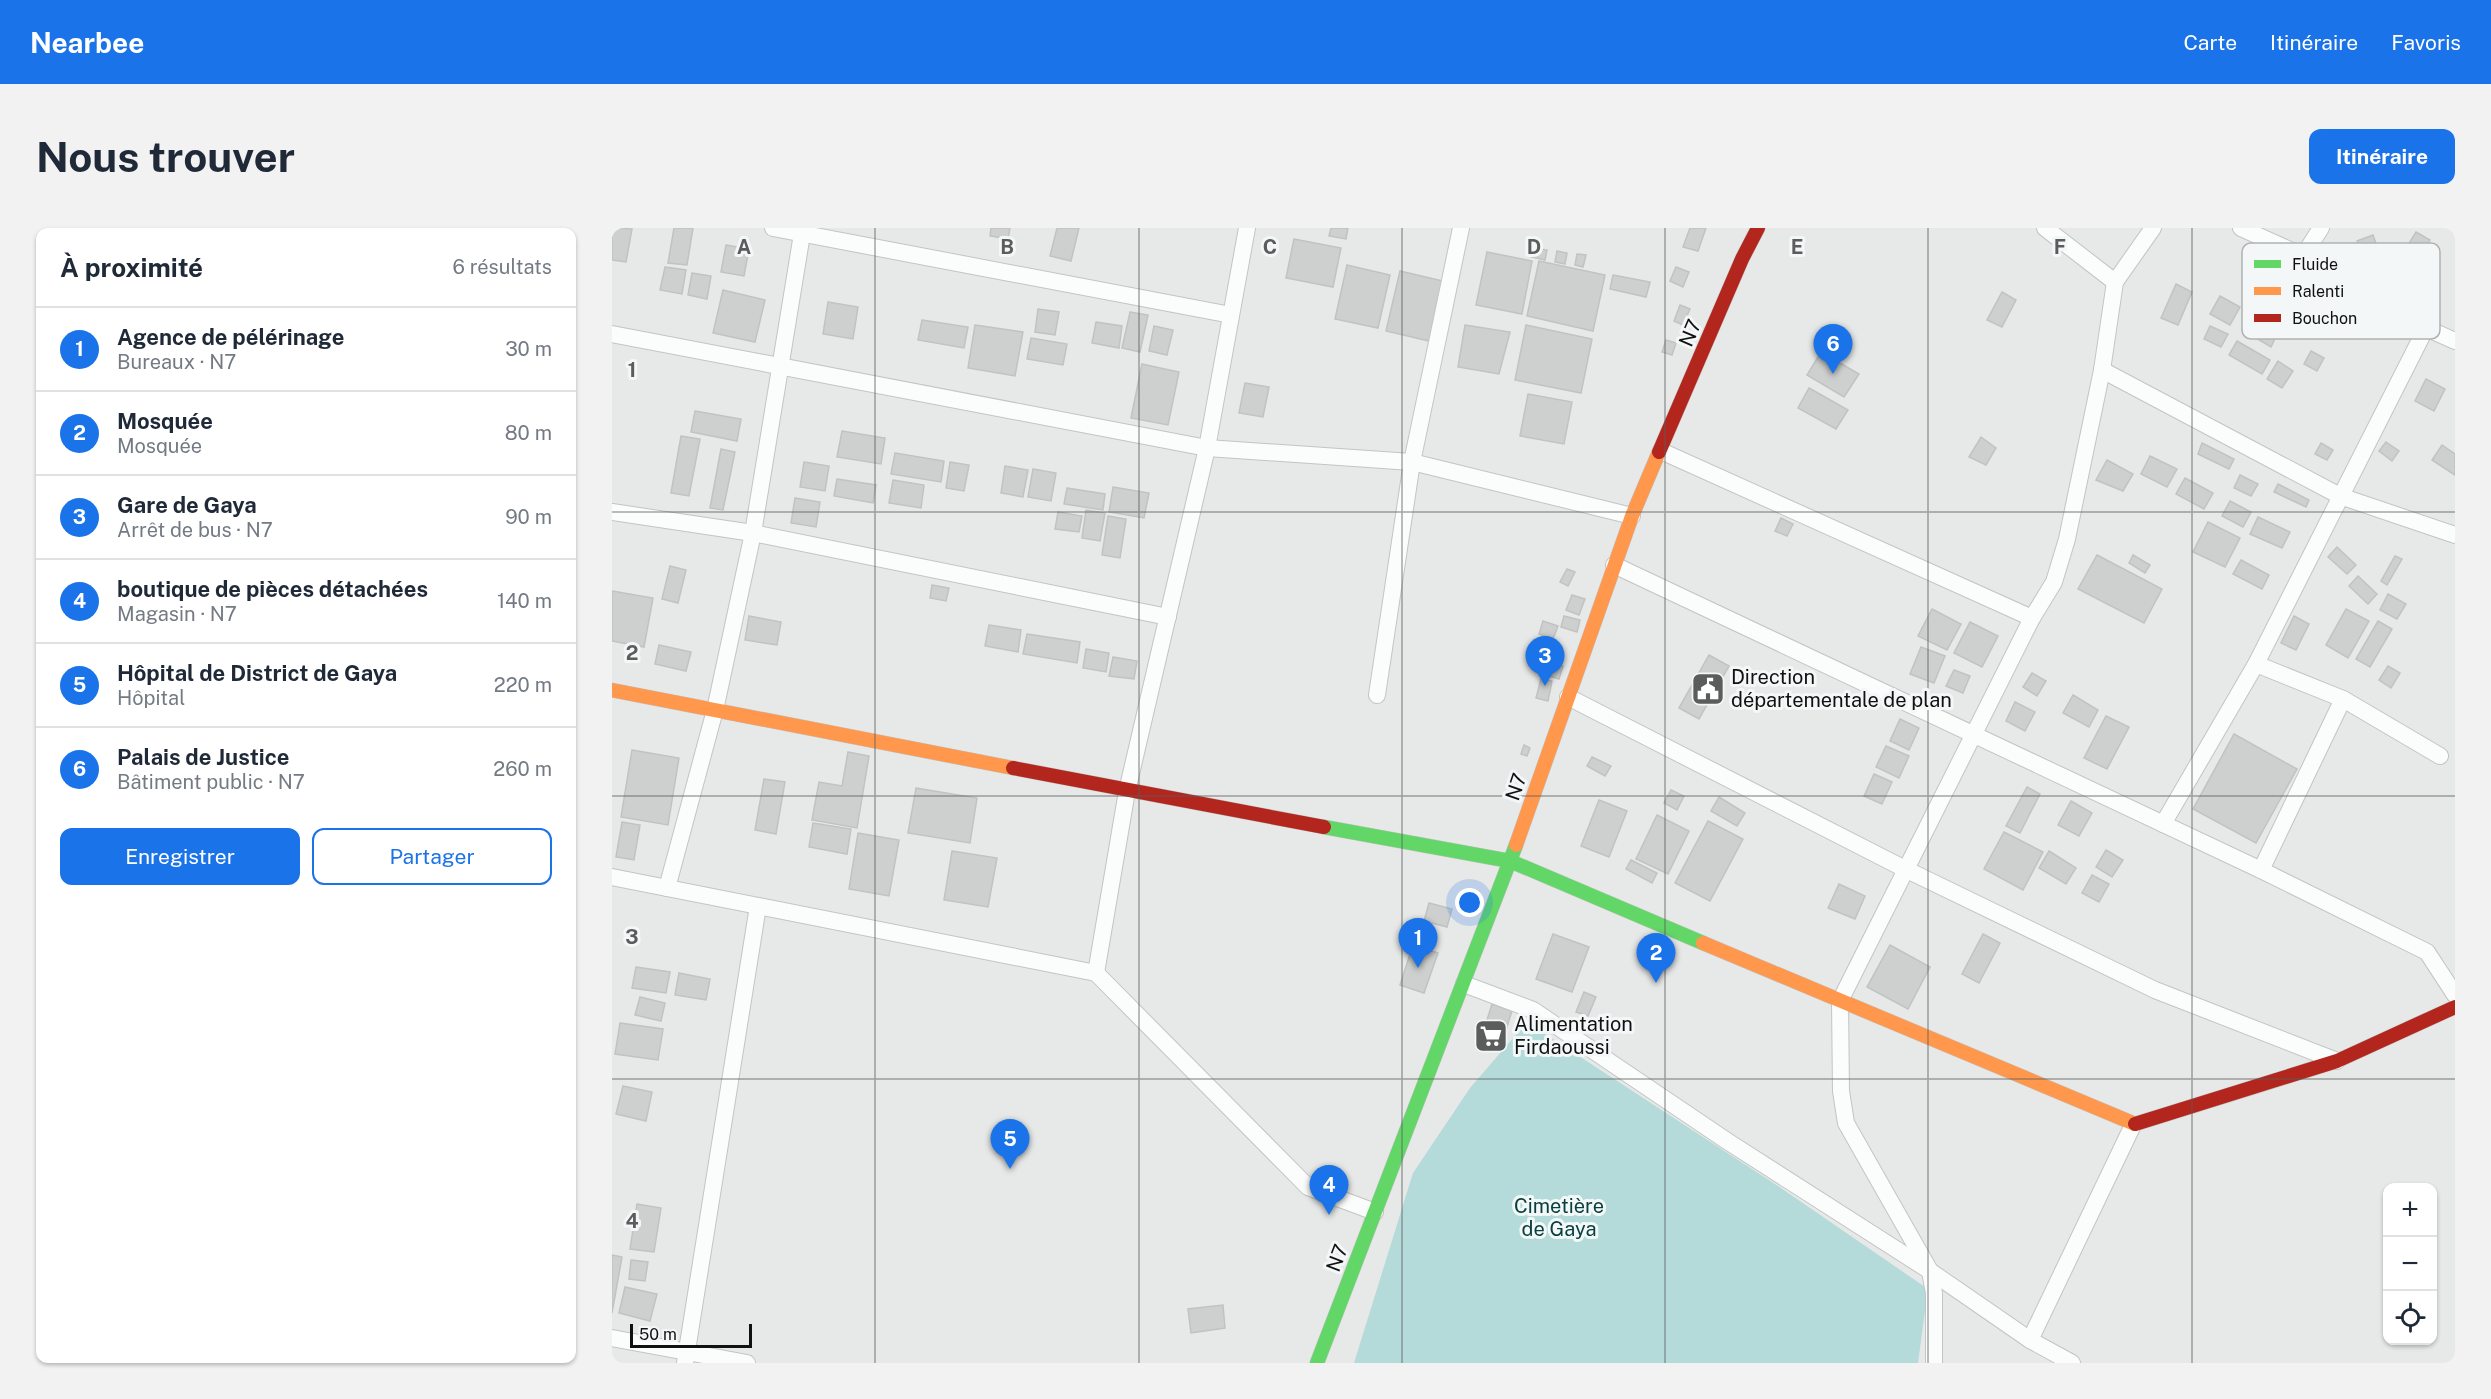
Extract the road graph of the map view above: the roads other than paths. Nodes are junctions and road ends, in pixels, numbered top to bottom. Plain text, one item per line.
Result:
1 (773, 228) edge
2 (1247, 228) edge
3 (1461, 228) edge
4 (1758, 228) edge
5 (2045, 228) edge
6 (2153, 228) edge
7 (2241, 228) edge
8 (2321, 228) edge
9 (803, 231) edge
10 (2274, 243) edge
11 (2311, 243) edge
12 (2115, 282) junction
13 (1231, 315) junction
14 (612, 334) edge
15 (2440, 334) edge
16 (2420, 339) edge
17 (2455, 341) edge
18 (780, 365) junction
19 (2102, 369) junction
20 (1207, 448) junction
21 (1661, 451) junction
22 (1412, 462) junction
23 (2340, 496) junction
24 (612, 512) edge
25 (1632, 516) junction
26 (753, 533) junction
27 (2455, 535) edge
28 (1614, 565) junction
29 (1168, 617) junction
30 (2032, 618) junction
31 (2256, 664) junction
32 (612, 690) edge
33 (1377, 695) dead end
34 (1568, 697) junction
35 (2343, 699) junction
36 (715, 711) junction
37 (1973, 734) junction
38 (2440, 756) dead end
39 (1127, 791) junction
40 (2163, 824) junction
41 (1510, 861) junction
42 (1905, 869) junction
43 (2261, 870) junction
44 (612, 877) edge
45 (667, 888) junction
46 (758, 906) junction
47 (1096, 973) junction
48 (1464, 984) junction
49 (2455, 995) edge
50 (1840, 1001) junction
51 (2455, 1006) edge
52 (2337, 1060) junction
53 (2133, 1125) junction
54 (1375, 1212) junction
55 (1930, 1271) junction
56 (612, 1338) edge
57 (2030, 1340) junction
58 (686, 1358) edge
59 (747, 1363) edge
60 (1317, 1363) edge
61 (1934, 1363) edge
62 (2072, 1363) edge

1 - 9 street
2 - 13 street
3 - 22 street
4 - 21 street, N7
5 - 12 street
6 - 12 street
7 - 10 street
8 - 11 street
9 - 13 street
9 - 18 street
12 - 19 street
13 - 20 street
14 - 18 street
15 - 17 street
16 - 23 street
18 - 20 street
18 - 26 street
19 - 23 street
19 - 30 street
20 - 22 street
20 - 29 street
21 - 25 street, N7
21 - 30 street
22 - 25 street
22 - 33 street
23 - 27 street
23 - 31 street
24 - 26 street
25 - 28 street, N7
26 - 29 street
26 - 36 street
28 - 34 street, N7
28 - 37 street
29 - 39 street
30 - 37 street
31 - 35 street
31 - 40 street
32 - 36 street
34 - 41 street, N7
34 - 42 street
35 - 38 street
35 - 43 street
36 - 39 street
36 - 45 street
37 - 40 street
37 - 42 street
39 - 41 street
39 - 47 street
40 - 43 street
41 - 48 street, N7
41 - 50 street
42 - 50 street
42 - 52 street
43 - 49 street
44 - 45 street
45 - 46 street
46 - 47 street
46 - 58 street
47 - 54 street
48 - 54 street, N7
48 - 55 street
50 - 53 street
50 - 55 street
51 - 52 street
52 - 53 street
53 - 57 street
54 - 60 street, N7
55 - 57 street
55 - 61 street
56 - 58 street
57 - 62 street
58 - 59 street

